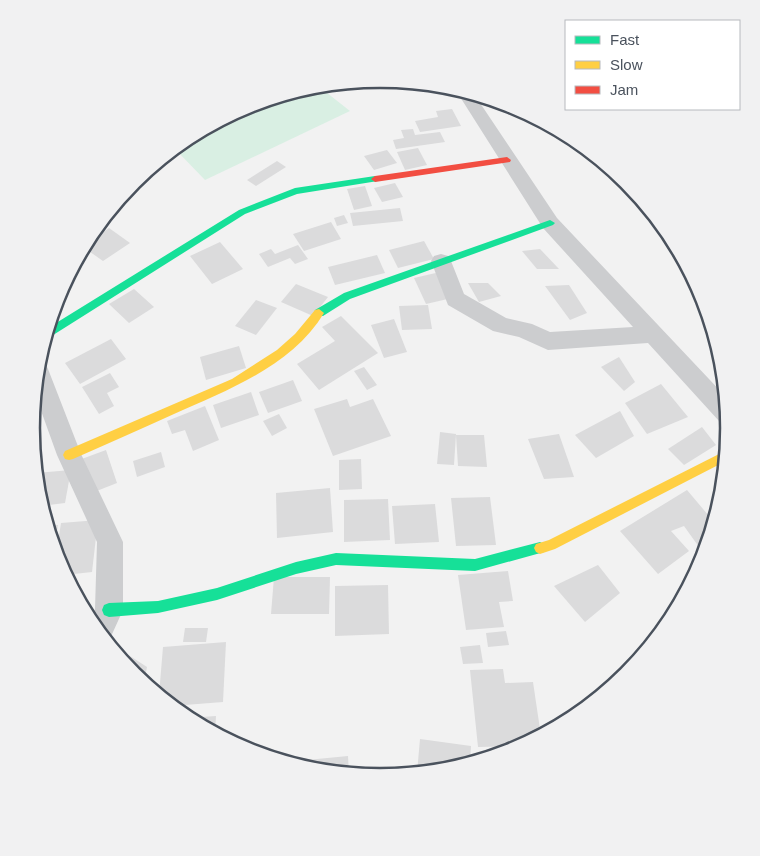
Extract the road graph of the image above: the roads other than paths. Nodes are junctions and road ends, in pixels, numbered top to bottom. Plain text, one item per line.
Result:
1 (470, 101) edge
2 (507, 160) junction
3 (550, 223) junction
4 (441, 261) junction
5 (55, 328) edge
6 (653, 334) junction
7 (43, 385) edge
8 (719, 405) edge
9 (69, 455) junction
10 (718, 459) edge
11 (109, 610) junction
12 (103, 625) edge

1 - 2 street
2 - 3 street
2 - 5 street
3 - 4 street
3 - 6 street
4 - 6 street
4 - 9 street
6 - 8 street
7 - 9 street
9 - 11 street
10 - 11 street
11 - 12 street

